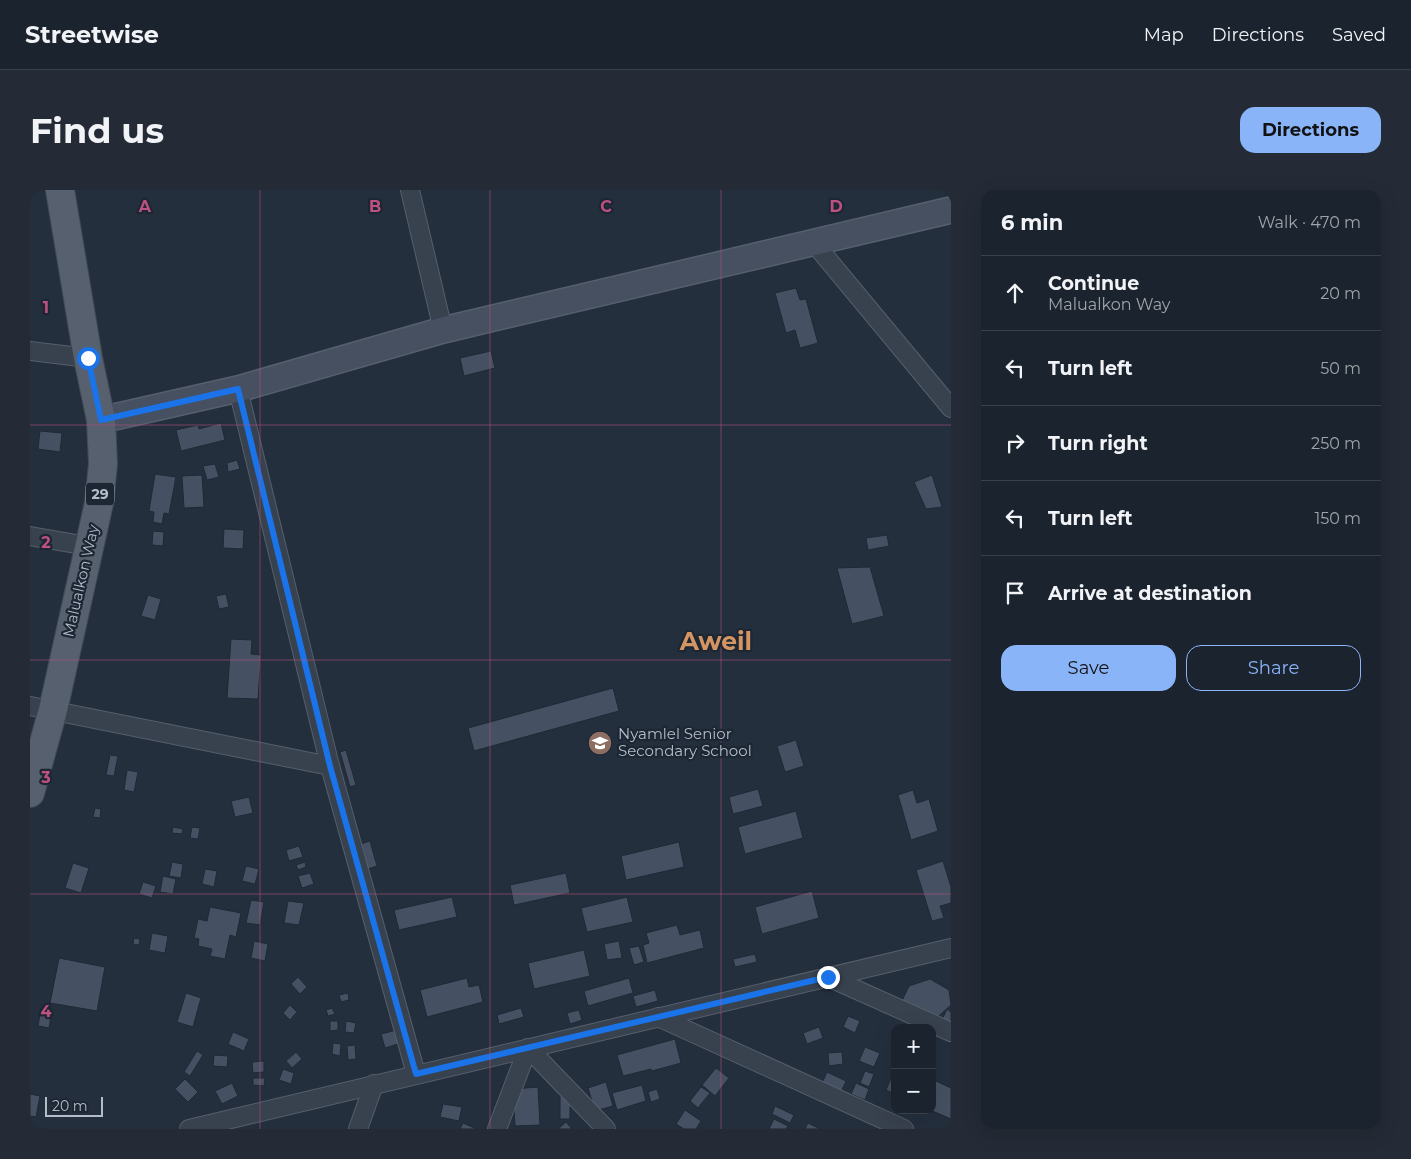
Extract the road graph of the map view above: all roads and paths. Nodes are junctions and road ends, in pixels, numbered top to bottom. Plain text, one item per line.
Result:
1 (60, 190) edge
2 (410, 190) edge
3 (951, 210) edge
4 (814, 243) junction
5 (443, 330) junction
6 (30, 351) edge
7 (88, 358) junction
8 (238, 389) junction
9 (951, 408) edge
10 (101, 420) junction
11 (30, 536) edge
12 (88, 546) junction
13 (41, 708) edge
14 (330, 766) junction
15 (30, 793) edge
16 (951, 948) edge
17 (828, 977) junction
18 (658, 1017) junction
19 (951, 1032) edge
20 (528, 1048) junction
21 (416, 1074) junction
22 (374, 1084) junction
23 (224, 1125) edge
24 (189, 1129) edge
25 (358, 1129) edge
26 (497, 1129) edge
27 (606, 1129) edge
28 (904, 1129) edge

1 - 7 main road, Malualkon Way / 29
2 - 5 street
3 - 4 main road
4 - 5 main road
4 - 9 street
5 - 8 main road
6 - 7 street
7 - 10 main road, Malualkon Way / 29
8 - 10 main road
8 - 14 street
10 - 12 main road, Malualkon Way / 29
11 - 12 street
12 - 13 main road, Malualkon Way / 29
13 - 14 street
13 - 15 main road, Malualkon Way / 29
14 - 21 street
16 - 17 street
17 - 18 street
17 - 19 street
18 - 20 street
18 - 28 street
20 - 21 street
20 - 26 street
20 - 27 street
21 - 22 street
22 - 23 street
22 - 25 street
23 - 24 street

